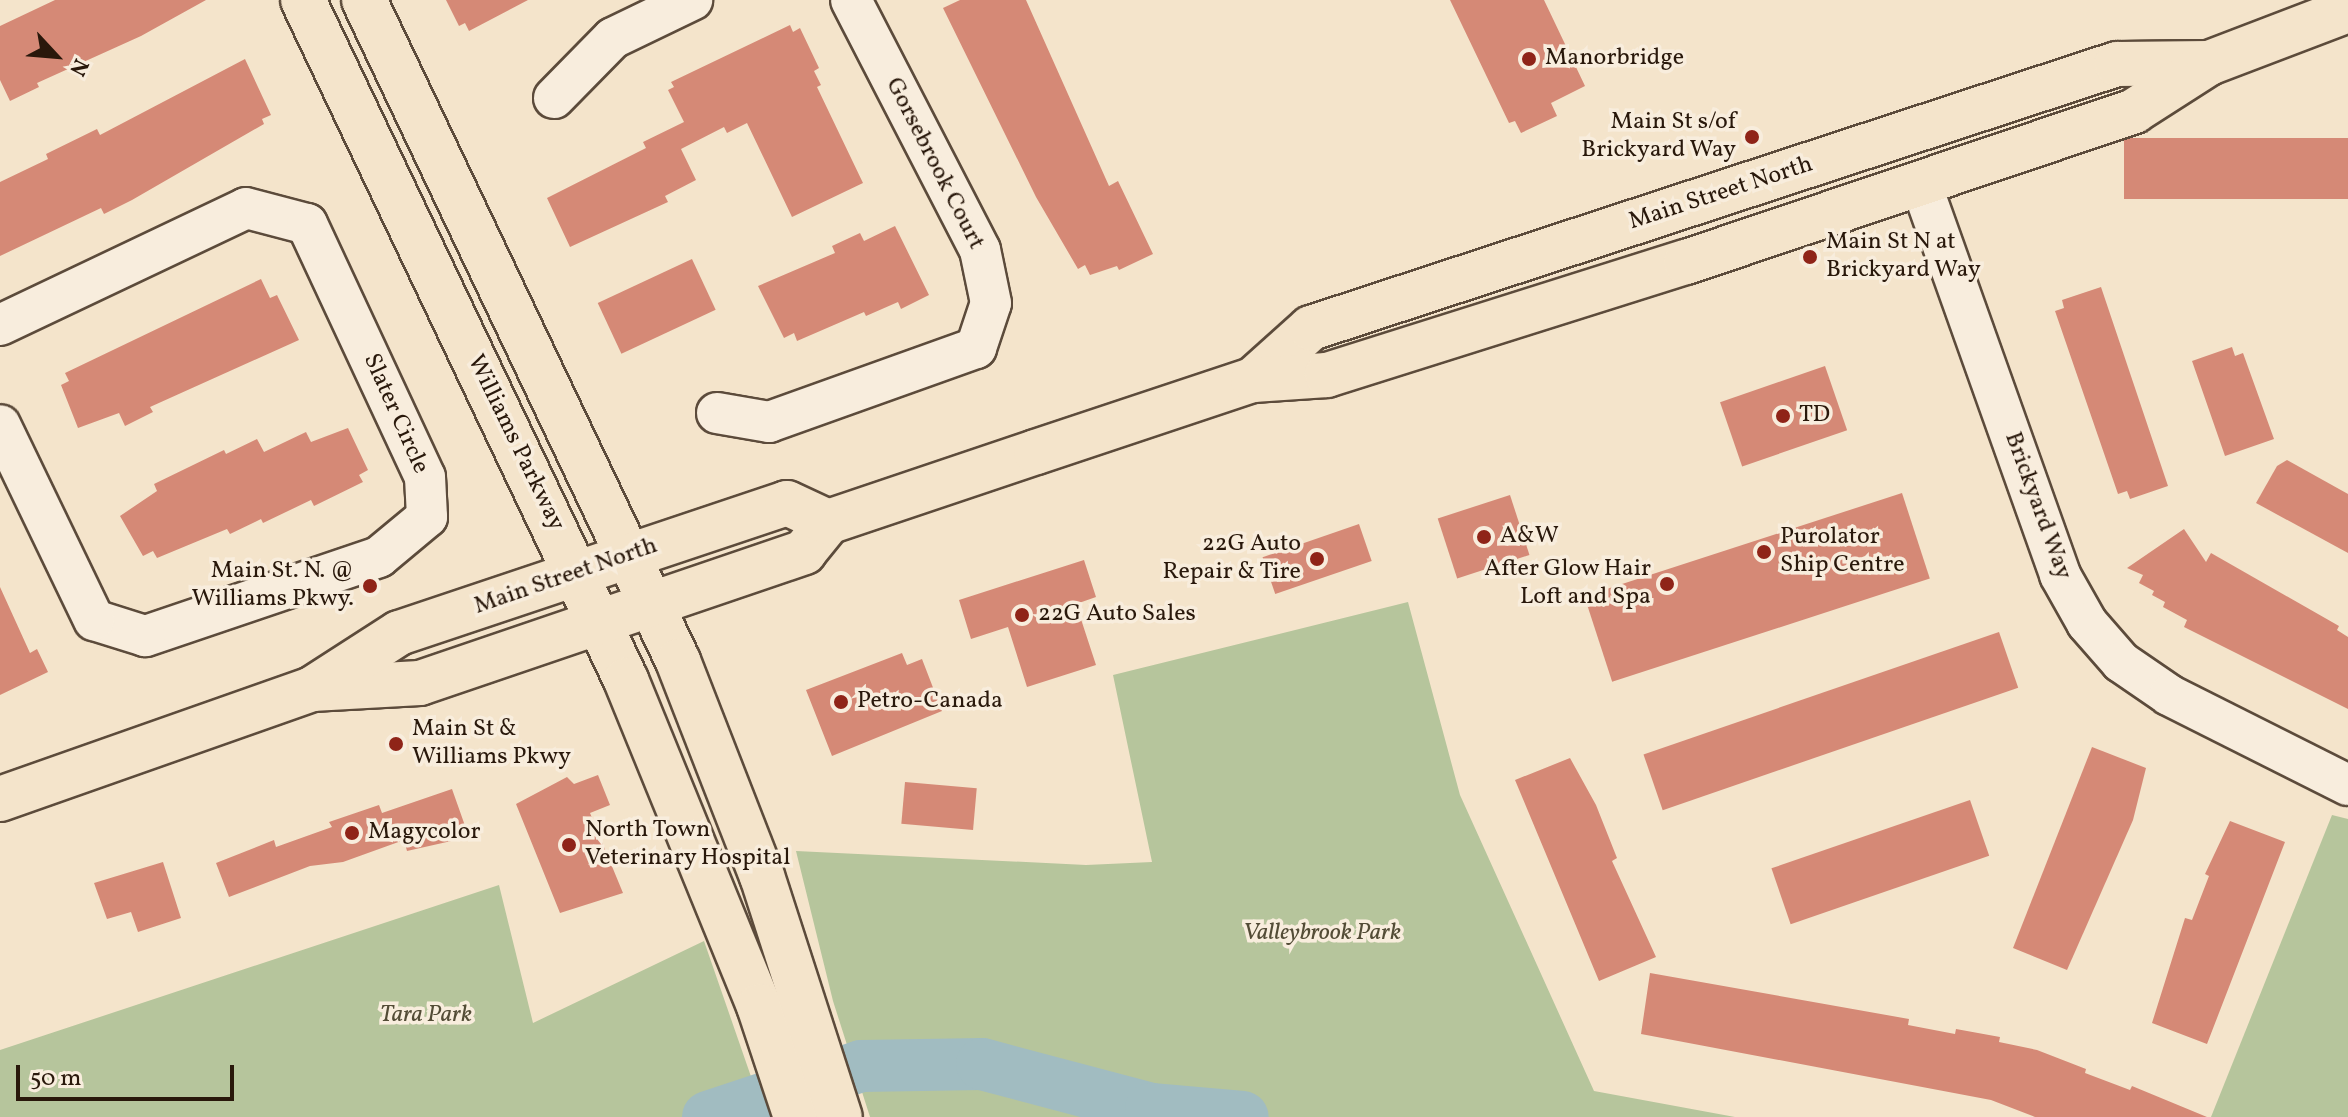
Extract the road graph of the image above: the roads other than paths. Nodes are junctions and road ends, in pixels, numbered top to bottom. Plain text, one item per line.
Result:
1 (303, 0) edge
2 (364, 0) edge
3 (692, 0) edge
4 (851, 0) edge
5 (2348, 10) edge
6 (2209, 63) junction
7 (554, 98) dead end
8 (1921, 184) junction
9 (0, 325) edge
10 (1253, 380) junction
11 (717, 413) dead end
12 (0, 425) edge
13 (828, 522) junction
14 (630, 555) junction
15 (577, 573) junction
16 (652, 605) junction
17 (599, 623) junction
18 (312, 689) junction
19 (2348, 785) edge
20 (0, 799) edge
21 (796, 1117) edge
22 (840, 1117) edge

1 - 15 main road, Williams Parkway
2 - 14 main road
3 - 7 street
4 - 11 street, Gorsebrook Court
5 - 6 main road, Main Street North
6 - 8 main road, Main Street North
6 - 10 main road, Main Street North
8 - 10 main road, Main Street North
8 - 19 street, Brickyard Way
9 - 12 street, Slater Circle
10 - 13 main road, Main Street North
13 - 14 main road, Main Street North
13 - 16 main road, Main Street North
14 - 15 main road, Main Street North
14 - 16 main road
15 - 17 main road, Williams Parkway
15 - 18 main road, Main Street North
16 - 17 main road, Main Street North
16 - 22 main road
17 - 18 main road, Main Street North
17 - 21 main road, Williams Parkway
18 - 20 main road, Main Street North

